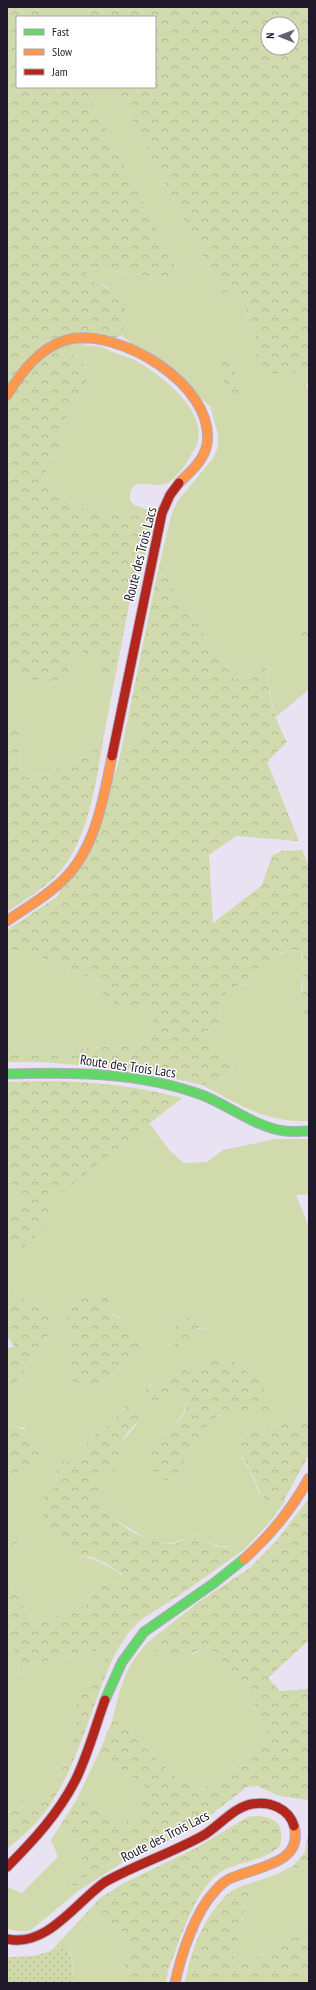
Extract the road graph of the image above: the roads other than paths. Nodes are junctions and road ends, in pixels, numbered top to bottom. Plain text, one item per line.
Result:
1 (7, 395) edge
2 (7, 921) edge
3 (7, 1074) edge
4 (309, 1131) edge
5 (309, 1478) edge
6 (7, 1867) edge
7 (7, 1939) edge
8 (175, 1983) edge

1 - 2 street, Route des Trois Lacs
3 - 4 street, Route des Trois Lacs
5 - 6 street
7 - 8 street, Route des Trois Lacs

